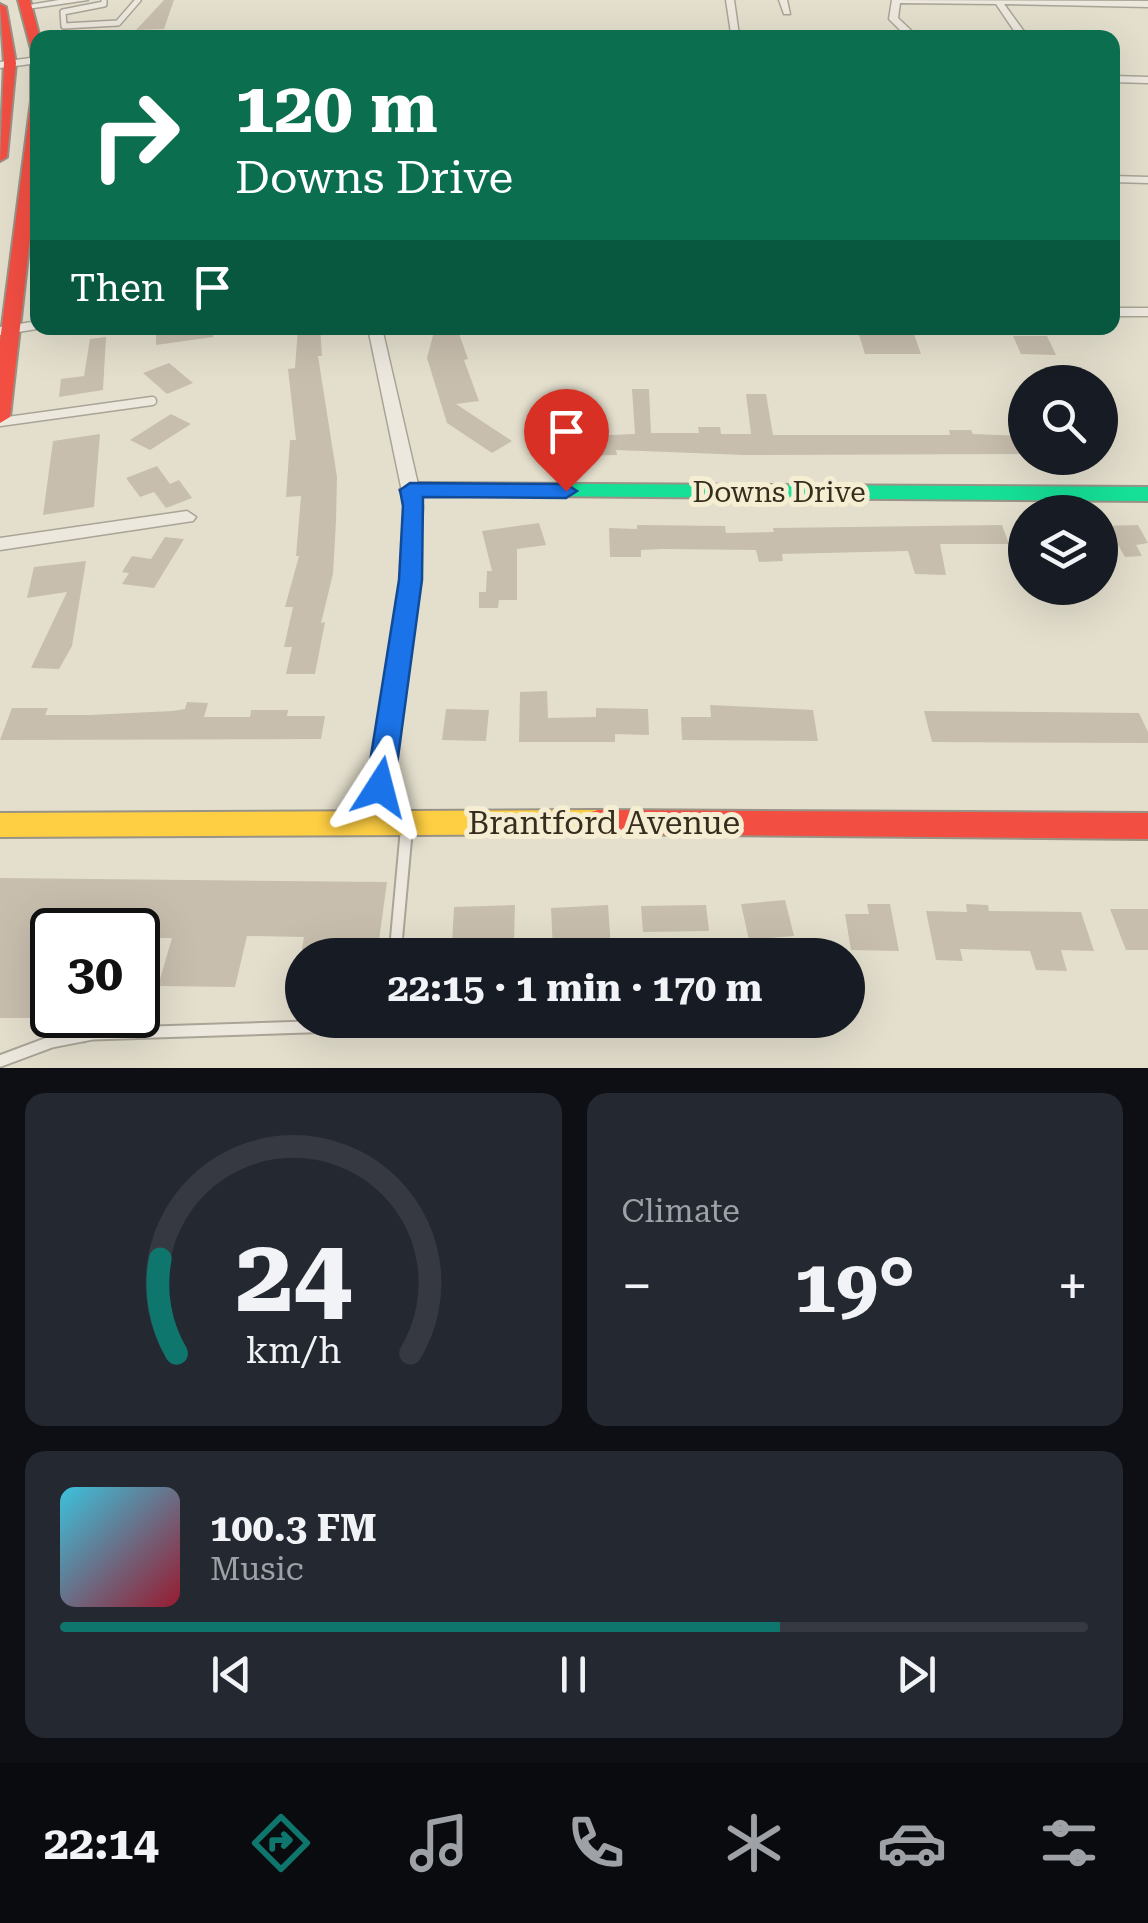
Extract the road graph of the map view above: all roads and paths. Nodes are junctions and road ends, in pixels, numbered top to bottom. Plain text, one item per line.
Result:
1 (84, 0) edge
2 (104, 0) edge
3 (138, 0) edge
4 (730, 0) edge
5 (783, 0) edge
6 (898, 0) edge
7 (997, 0) edge
8 (25, 3) edge
9 (1148, 4) edge
10 (0, 7) edge
11 (787, 12) dead end
12 (31, 30) edge
13 (735, 30) edge
14 (905, 30) edge
15 (1018, 30) edge
16 (6, 64) edge
17 (1120, 79) edge
18 (1148, 80) edge
19 (0, 157) edge
20 (30, 164) edge
21 (1120, 180) edge
22 (1146, 182) edge
23 (1120, 312) edge
24 (1148, 312) edge
25 (6, 330) edge
26 (377, 335) edge
27 (152, 401) dead end
28 (0, 420) edge
29 (410, 490) junction
30 (1148, 494) edge
31 (187, 517) dead end
32 (0, 544) edge
33 (375, 822) junction
34 (407, 822) junction
35 (0, 825) edge
36 (1148, 826) edge
37 (396, 938) edge
38 (285, 1028) edge
39 (160, 1033) edge
40 (76, 1038) edge
41 (0, 1061) edge

1 - 8 street
2 - 3 lane
4 - 13 street
5 - 11 street
6 - 7 street
6 - 14 street
7 - 9 street
7 - 15 street
8 - 12 main road
10 - 16 main road
16 - 19 main road
17 - 18 street
20 - 25 main road
21 - 22 street
23 - 24 street
25 - 28 main road
26 - 29 street
27 - 28 lane
29 - 30 main road, Downs Drive
29 - 33 street
31 - 32 street
33 - 34 main road, Brantford Avenue
33 - 35 main road, Brantford Avenue
34 - 36 main road, Brantford Avenue
34 - 37 lane
38 - 39 lane
40 - 41 lane

